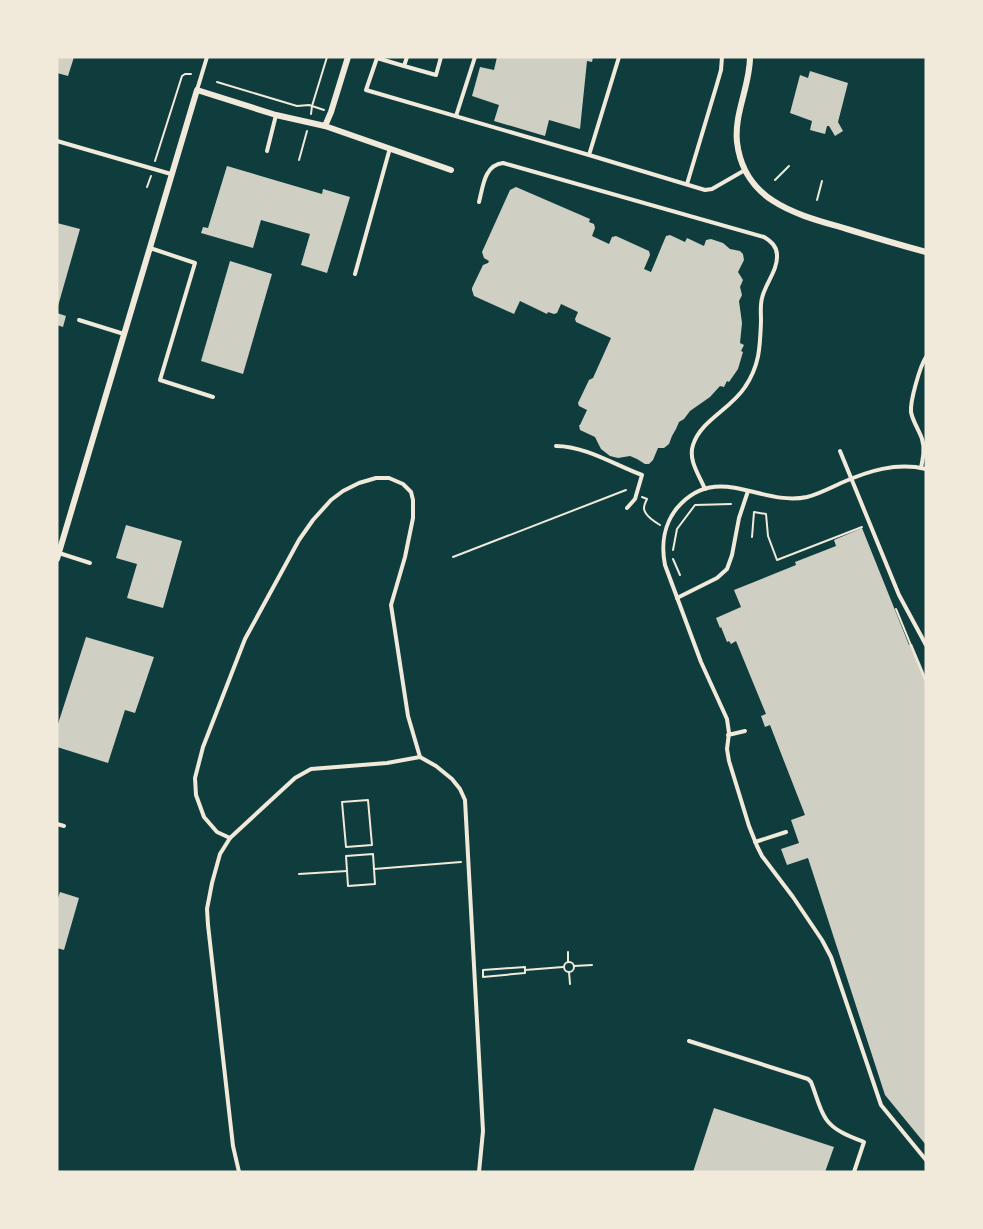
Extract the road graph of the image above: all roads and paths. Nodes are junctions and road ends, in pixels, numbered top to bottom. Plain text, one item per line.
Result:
1 (207, 57) edge
2 (327, 57) edge
3 (348, 57) edge
4 (406, 57) edge
5 (441, 57) edge
6 (475, 57) edge
7 (619, 57) edge
8 (722, 57) edge
9 (750, 57) edge
10 (404, 66) junction
11 (190, 74) dead end
12 (217, 82) dead end
13 (197, 90) junction
14 (312, 106) junction
15 (331, 112) junction
16 (276, 115) junction
17 (456, 116) junction
18 (309, 123) junction
19 (325, 126) junction
20 (57, 141) edge
21 (390, 148) junction
22 (267, 151) dead end
23 (589, 155) junction
24 (299, 160) dead end
25 (155, 161) dead end
26 (789, 166) dead end
27 (451, 170) dead end
28 (746, 170) junction
29 (171, 174) junction
30 (151, 176) dead end
31 (775, 180) dead end
32 (822, 181) dead end
33 (687, 184) junction
34 (147, 187) dead end
35 (817, 200) dead end
36 (479, 202) dead end
37 (149, 248) junction
38 (926, 252) edge
39 (355, 274) dead end
40 (79, 320) dead end
41 (124, 334) junction
42 (926, 357) edge
43 (213, 397) dead end
44 (556, 446) dead end
45 (840, 451) dead end
46 (924, 468) edge
47 (851, 478) junction
48 (705, 489) junction
49 (626, 490) dead end
50 (748, 491) junction
51 (637, 494) junction
52 (730, 504) dead end
53 (627, 508) dead end
54 (662, 526) dead end
55 (865, 531) dead end
56 (752, 537) dead end
57 (58, 556) edge
58 (453, 558) dead end
59 (90, 563) dead end
60 (680, 575) dead end
61 (677, 598) junction
62 (926, 645) edge
63 (745, 732) dead end
64 (728, 735) junction
65 (420, 757) junction
66 (57, 824) edge
67 (64, 826) dead end
68 (786, 832) dead end
69 (230, 837) junction
70 (755, 842) junction
71 (346, 847) joint
72 (469, 862) junction
73 (374, 868) junction
74 (347, 871) junction
75 (299, 874) dead end
76 (568, 952) dead end
77 (568, 962) junction
78 (592, 965) dead end
79 (574, 966) junction
80 (563, 967) junction
81 (525, 970) junction
82 (569, 972) junction
83 (570, 984) dead end
84 (689, 1041) dead end
85 (926, 1160) edge
86 (239, 1172) edge
87 (478, 1172) edge
88 (854, 1172) edge

1 - 13 lane
2 - 14 path
3 - 15 street
4 - 10 lane
5 - 10 lane
6 - 17 lane
7 - 23 lane
8 - 33 lane
9 - 28 street
10 - 17 lane
11 - 25 path
12 - 14 path
13 - 16 street
13 - 29 street
14 - 15 path
14 - 18 path
15 - 19 street
16 - 18 street
16 - 22 lane
17 - 23 lane
18 - 19 street
18 - 24 path
19 - 21 street
20 - 29 lane
21 - 27 street
21 - 39 lane
23 - 33 lane
26 - 31 path
28 - 33 lane
28 - 38 street
29 - 37 street
30 - 34 path
32 - 35 path
36 - 48 lane
37 - 41 street
37 - 43 lane
40 - 41 lane
41 - 57 street
42 - 46 lane
44 - 51 lane
45 - 47 lane
46 - 47 lane
47 - 50 lane
47 - 62 lane
48 - 50 lane
48 - 61 lane
49 - 58 path
50 - 61 lane
51 - 53 lane
51 - 54 path
52 - 60 path
55 - 56 path
57 - 59 lane
61 - 64 lane
63 - 64 lane
64 - 70 lane
65 - 69 lane
65 - 69 lane
65 - 72 lane
66 - 67 lane
68 - 70 lane
69 - 86 lane
70 - 85 lane
71 - 71 path
72 - 73 path
72 - 87 lane
73 - 74 path
73 - 74 path
74 - 75 path
76 - 77 path
77 - 79 path
77 - 80 path
78 - 79 path
79 - 82 path
80 - 81 path
80 - 82 path
81 - 81 path
82 - 83 path
84 - 88 lane

